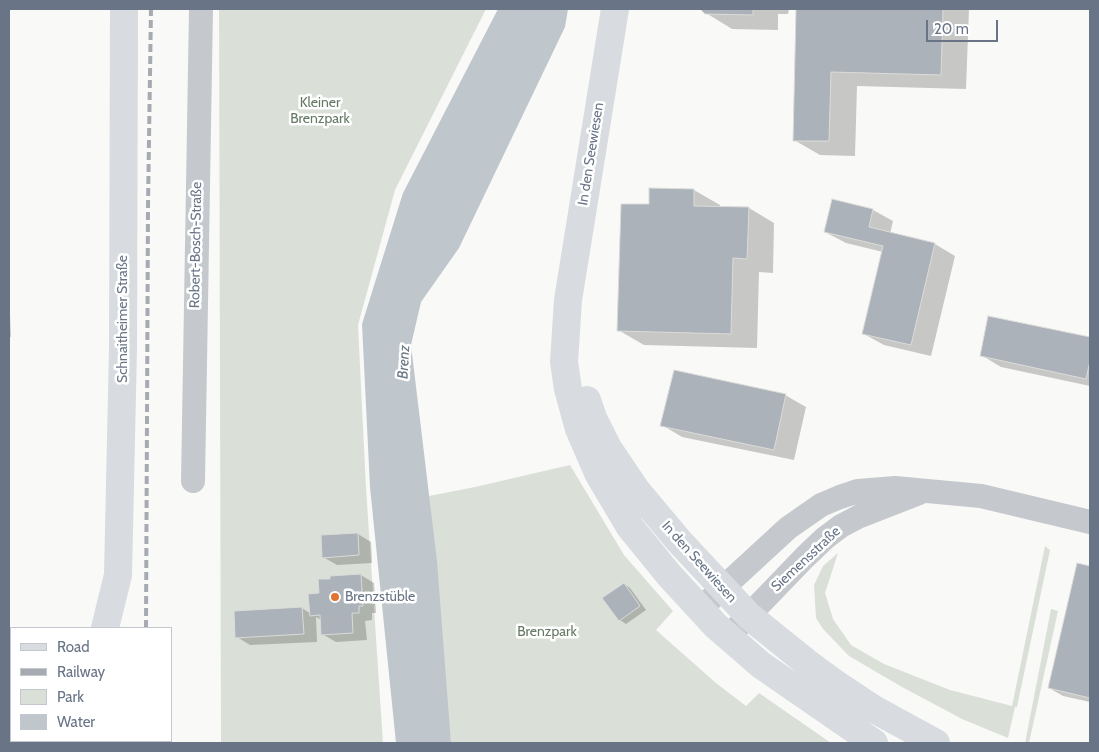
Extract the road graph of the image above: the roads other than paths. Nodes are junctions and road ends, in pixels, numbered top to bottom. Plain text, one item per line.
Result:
1 (124, 9) edge
2 (201, 9) edge
3 (615, 9) edge
4 (568, 300) junction
5 (192, 481) dead end
6 (926, 490) junction
7 (1090, 522) edge
8 (722, 588) junction
9 (700, 609) junction
10 (748, 616) junction
11 (104, 627) edge
12 (728, 637) junction
13 (874, 743) edge
14 (936, 743) edge

1 - 11 street, Schnaitheimer Straße
2 - 5 street, Robert-Bosch-Straße
3 - 4 street, In den Seewiesen
4 - 8 street, In den Seewiesen
4 - 9 street, In den Seewiesen
6 - 7 street, Siemensstraße
6 - 8 street, Siemensstraße
6 - 10 street, Siemensstraße
8 - 9 street, Siemensstraße
8 - 10 street, In den Seewiesen
9 - 12 street, In den Seewiesen
10 - 12 street, Siemensstraße
10 - 14 street, In den Seewiesen
12 - 13 street, In den Seewiesen

